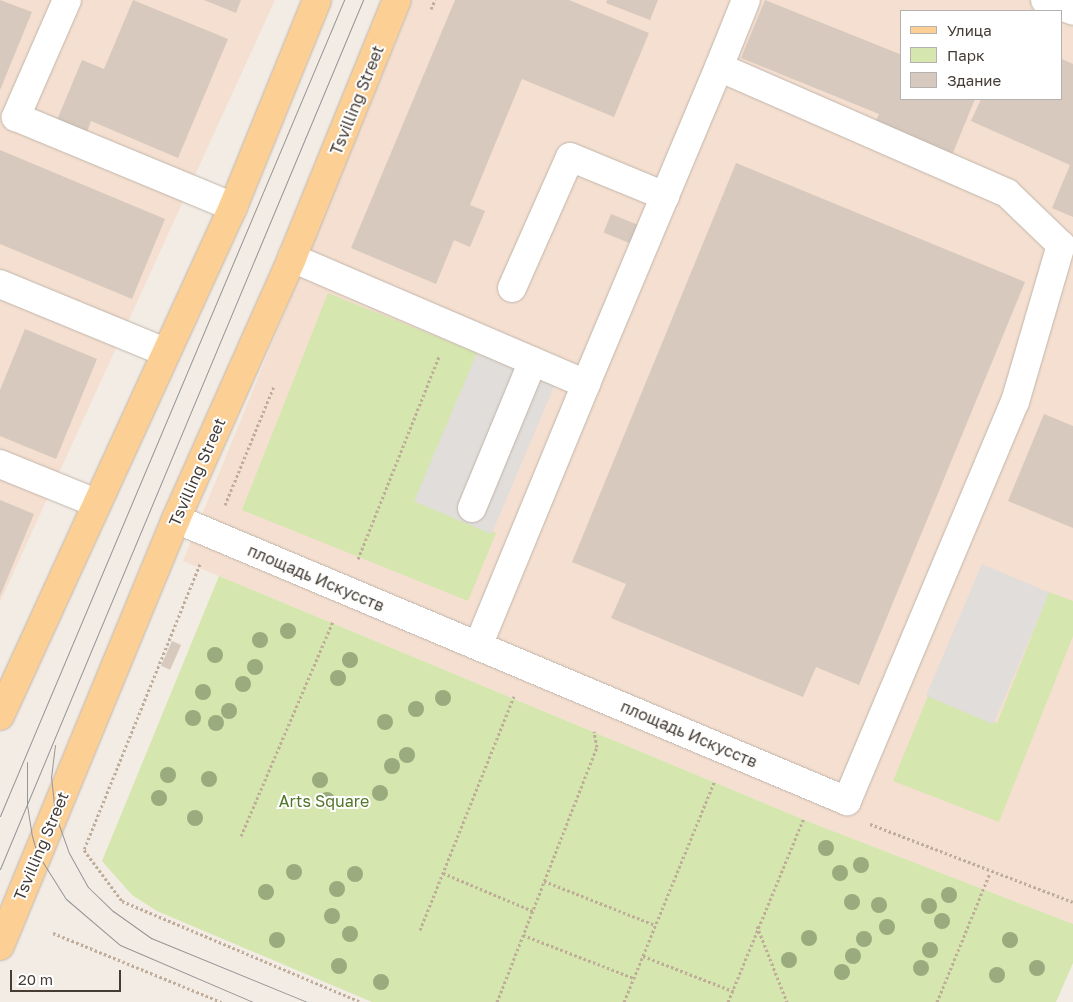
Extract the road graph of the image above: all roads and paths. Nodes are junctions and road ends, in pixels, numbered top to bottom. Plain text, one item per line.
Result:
1 (66, 0) edge
2 (317, 0) edge
3 (397, 0) edge
4 (434, 0) edge
5 (746, 0) edge
6 (1045, 0) edge
7 (1073, 11) edge
8 (427, 18) dead end
9 (719, 67) junction
10 (8, 118) edge
11 (665, 196) junction
12 (233, 207) junction
13 (292, 258) junction
14 (0, 284) edge
15 (512, 288) dead end
16 (165, 352) junction
17 (532, 361) junction
18 (277, 380) dead end
19 (586, 384) junction
20 (0, 464) edge
21 (96, 503) junction
22 (472, 508) dead end
23 (176, 519) junction
24 (213, 535) junction
25 (478, 646) junction
26 (526, 666) junction
27 (0, 716) edge
28 (592, 735) dead end
29 (713, 784) dead end
30 (802, 821) dead end
31 (990, 873) dead end
32 (443, 874) junction
33 (544, 881) junction
34 (533, 911) junction
35 (655, 924) junction
36 (757, 926) junction
37 (420, 930) dead end
38 (53, 933) dead end
39 (523, 935) junction
40 (0, 946) edge
41 (643, 956) junction
42 (634, 978) junction
43 (733, 991) junction
44 (221, 1002) edge
45 (361, 1002) edge
46 (497, 1002) edge
47 (624, 1002) edge
48 (728, 1002) edge
49 (788, 1002) edge
50 (937, 1002) edge

1 - 10 street
2 - 12 main road
3 - 13 main road, Tsvilling Street
4 - 8 path
5 - 9 street
6 - 7 street
9 - 11 street
9 - 26 street, площадь Искусств
10 - 12 street
11 - 15 street
11 - 19 street
12 - 16 main road
13 - 17 street
13 - 23 main road, Tsvilling Street
14 - 16 street
16 - 21 main road
17 - 19 street
17 - 22 street
18 - 24 path
19 - 25 street
20 - 21 street
21 - 27 main road
23 - 24 street, площадь Искусств
23 - 40 main road, Tsvilling Street
24 - 25 street, площадь Искусств
24 - 45 path
25 - 26 street, площадь Искусств
26 - 32 path
28 - 33 path
29 - 35 path
30 - 36 path
31 - 50 path
32 - 34 path
32 - 37 path
33 - 34 path
33 - 35 path
34 - 39 path
35 - 41 path
36 - 43 path
36 - 49 path
38 - 44 path
39 - 42 path
39 - 46 path
41 - 42 path
41 - 43 path
42 - 47 path
43 - 48 path

